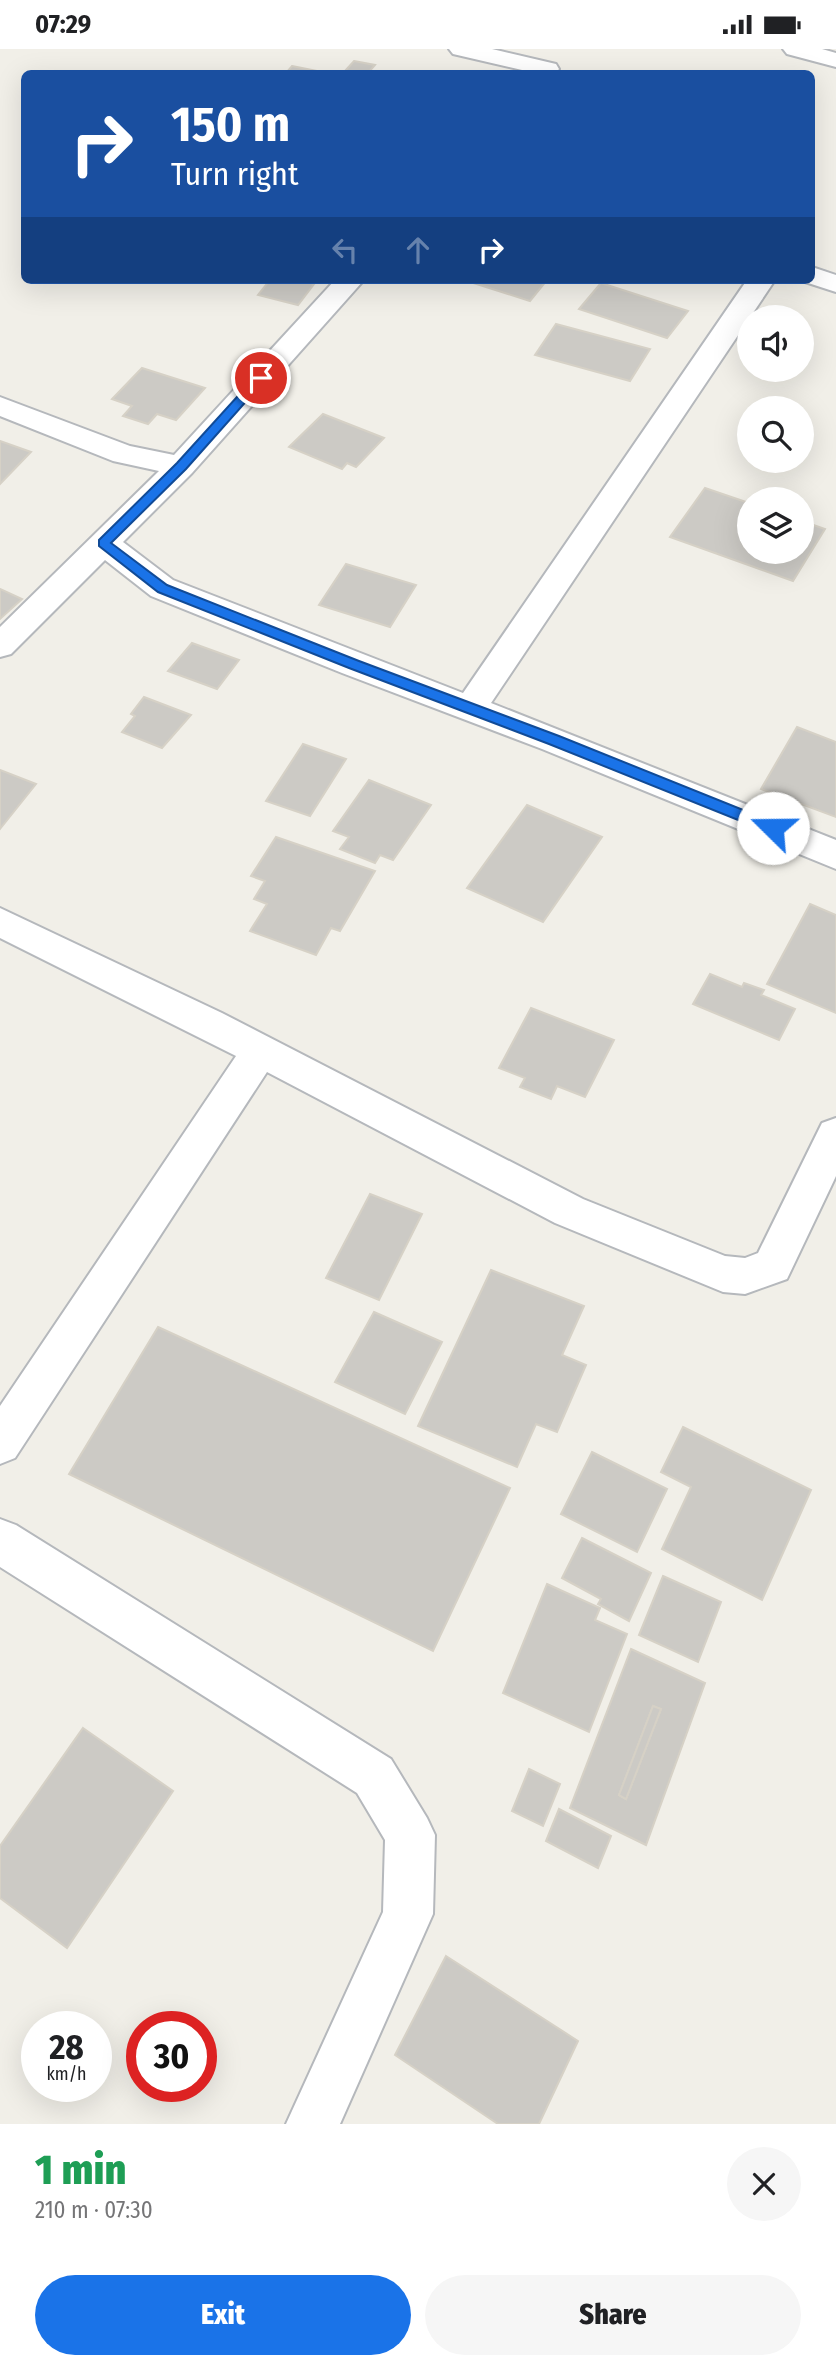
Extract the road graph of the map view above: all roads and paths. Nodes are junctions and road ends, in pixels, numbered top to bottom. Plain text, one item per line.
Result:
1 (461, 49) edge
2 (564, 49) edge
3 (795, 49) edge
4 (836, 60) edge
5 (542, 70) edge
6 (547, 70) edge
7 (815, 276) edge
8 (836, 283) edge
9 (346, 284) edge
10 (758, 284) edge
11 (0, 406) edge
12 (181, 466) junction
13 (103, 543) junction
14 (0, 646) edge
15 (470, 708) junction
16 (836, 855) edge
17 (0, 922) edge
18 (260, 1051) junction
19 (836, 1135) edge
20 (0, 1443) edge
21 (0, 1541) edge
22 (313, 2124) edge

1 - 5 street
2 - 6 street
3 - 4 street
7 - 8 street
9 - 12 street
10 - 15 street
11 - 12 street
12 - 13 street
13 - 14 street
13 - 15 street
15 - 16 street
17 - 18 street
18 - 19 street
18 - 20 street
21 - 22 street

